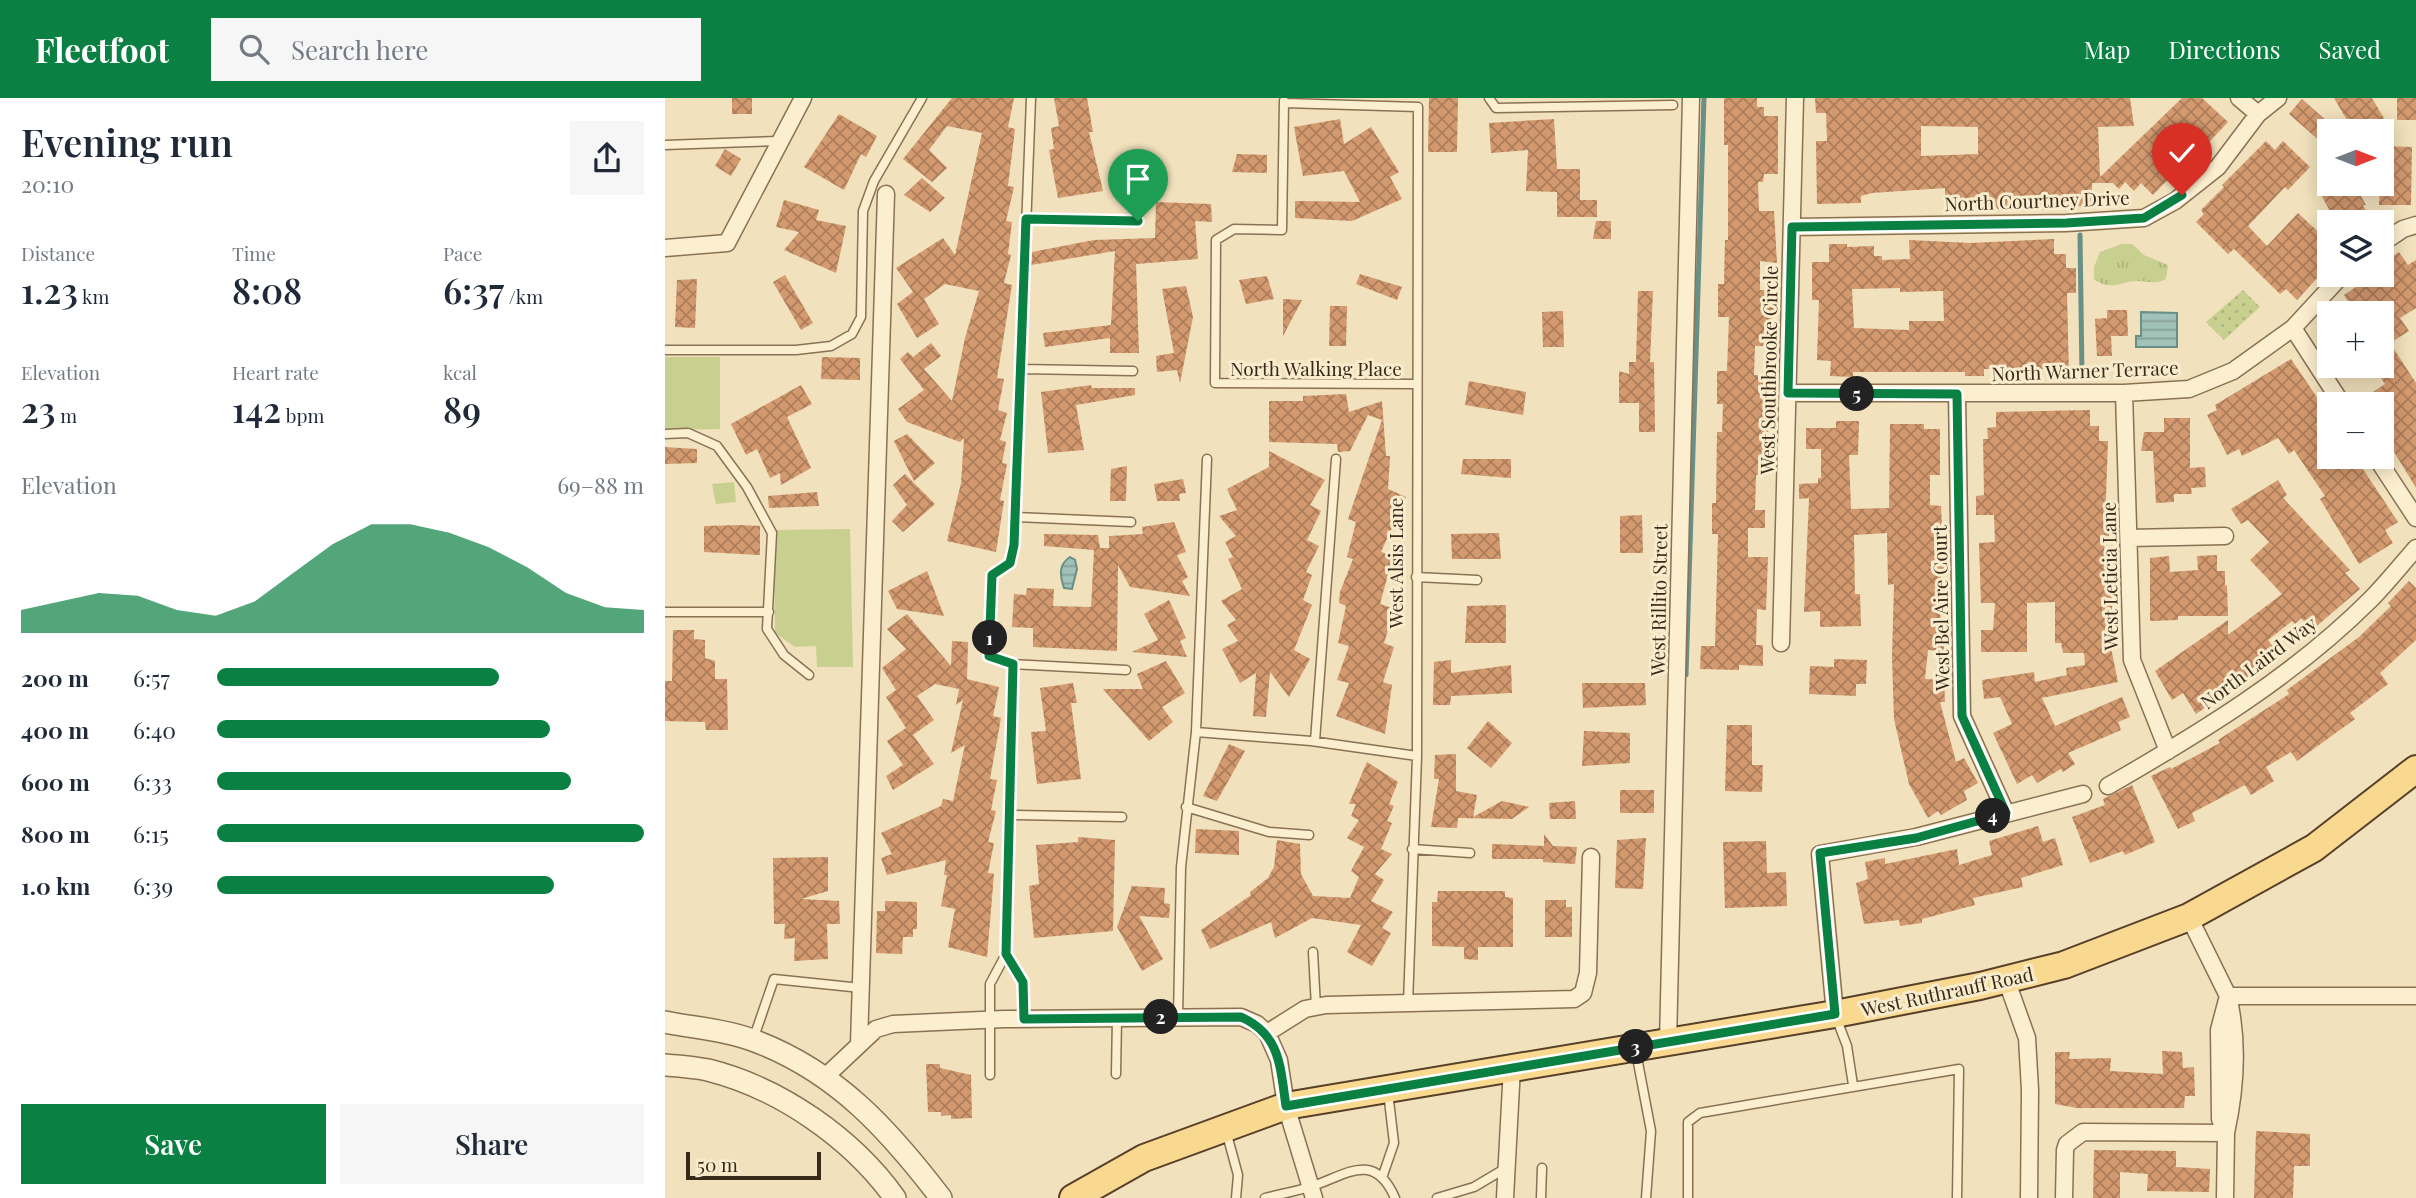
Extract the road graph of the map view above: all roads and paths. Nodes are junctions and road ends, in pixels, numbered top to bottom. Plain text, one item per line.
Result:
1 (803, 98) edge
2 (922, 98) edge
3 (1031, 98) edge
4 (1489, 98) edge
5 (1691, 98) edge
6 (1795, 98) edge
7 (2239, 98) edge
8 (2278, 98) edge
9 (1284, 101) edge
10 (1673, 105) dead end
11 (2258, 114) junction
12 (779, 141) junction
13 (665, 145) edge
14 (886, 194) dead end
15 (1026, 219) junction
16 (1138, 221) dead end
17 (2416, 225) edge
18 (1792, 227) junction
19 (2394, 235) edge
20 (665, 248) edge
21 (2331, 287) edge
22 (2293, 328) junction
23 (665, 350) edge
24 (1021, 369) junction
25 (1133, 372) dead end
26 (1417, 384) junction
27 (2334, 392) edge
28 (1788, 393) junction
29 (2124, 393) junction
30 (1957, 394) junction
31 (665, 434) edge
32 (1207, 459) dead end
33 (1336, 459) dead end
34 (2384, 469) edge
35 (1015, 517) junction
36 (2416, 518) edge
37 (1131, 522) dead end
38 (2225, 536) dead end
39 (2129, 538) junction
40 (2416, 548) edge
41 (1416, 577) junction
42 (1477, 580) dead end
43 (665, 611) edge
44 (769, 612) junction
45 (1781, 643) dead end
46 (1013, 664) junction
47 (1126, 670) dead end
48 (809, 675) dead end
49 (1196, 732) junction
50 (1315, 741) junction
51 (2168, 751) junction
52 (1417, 756) junction
53 (2416, 768) edge
54 (2108, 786) dead end
55 (2083, 794) dead end
56 (1186, 807) junction
57 (2006, 813) junction
58 (1010, 815) junction
59 (1122, 817) dead end
60 (1309, 835) dead end
61 (1412, 849) junction
62 (1470, 853) dead end
63 (1591, 857) dead end
64 (2189, 917) junction
65 (1313, 952) dead end
66 (1006, 954) junction
67 (2006, 979) junction
68 (860, 988) junction
69 (2228, 996) junction
70 (2416, 996) edge
71 (1408, 1004) junction
72 (1317, 1007) junction
73 (1835, 1014) junction
74 (1178, 1017) junction
75 (1117, 1018) junction
76 (1024, 1019) junction
77 (991, 1020) junction
78 (665, 1022) edge
79 (1267, 1033) junction
80 (753, 1040) junction
81 (1668, 1042) junction
82 (859, 1044) junction
83 (1635, 1047) junction
84 (665, 1065) edge
85 (1512, 1068) junction
86 (1116, 1074) dead end
87 (990, 1075) dead end
88 (825, 1077) junction
89 (1853, 1085) junction
90 (1387, 1088) junction
91 (1286, 1106) junction
92 (1225, 1129) junction
93 (2226, 1133) junction
94 (1506, 1168) junction
95 (1542, 1168) dead end
96 (1381, 1178) junction
97 (1313, 1192) edge
98 (895, 1198) edge
99 (941, 1198) edge
100 (1073, 1198) edge
101 (1235, 1198) edge
102 (1265, 1198) edge
103 (1395, 1198) edge
104 (1437, 1198) edge
105 (1505, 1198) edge
106 (1541, 1198) edge
107 (1646, 1198) edge
108 (1688, 1198) edge
109 (1957, 1198) edge
110 (2029, 1198) edge
111 (2064, 1198) edge
112 (2225, 1198) edge

1 - 12 street
2 - 23 lane
3 - 15 lane
4 - 10 lane
5 - 81 street, West Rillito Street
6 - 18 street, West Southbrooke Circle
7 - 11 street
8 - 11 street, North Courtney Drive
9 - 26 lane, West Alsis Lane
9 - 26 lane, North Walking Place
11 - 18 street, North Courtney Drive
12 - 13 lane
12 - 20 street
14 - 68 street
15 - 16 lane
15 - 24 lane
17 - 19 street
18 - 28 street, West Southbrooke Circle
21 - 22 street, North Warner Terrace
22 - 27 street
22 - 29 street, North Warner Terrace
24 - 25 lane
24 - 35 lane
26 - 41 lane, West Alsis Lane
28 - 30 street, North Warner Terrace
28 - 45 street, West Southbrooke Circle
29 - 30 street, North Warner Terrace
29 - 39 street, West Leticia Lane
30 - 57 street, West Bel Aire Court
31 - 44 lane
32 - 49 lane
33 - 50 lane
34 - 36 street
35 - 37 lane
35 - 46 lane
38 - 39 street
39 - 51 street, West Leticia Lane
40 - 51 street, North Laird Way
41 - 42 lane
41 - 52 lane, West Alsis Lane
43 - 44 lane
44 - 48 lane
46 - 47 lane
46 - 58 lane
49 - 50 lane
49 - 56 lane
50 - 52 lane
51 - 54 street, North Laird Way
52 - 61 lane, West Alsis Lane
53 - 64 main road, West Ruthrauff Road
55 - 57 street
56 - 60 lane
56 - 74 lane
57 - 73 street
58 - 59 lane
58 - 66 lane
61 - 62 lane
61 - 71 lane, West Alsis Lane
63 - 71 street
64 - 67 main road, West Ruthrauff Road
64 - 69 street
65 - 72 lane
66 - 76 lane
66 - 77 lane
67 - 73 main road, West Ruthrauff Road
67 - 110 street
68 - 80 lane
68 - 82 street
69 - 70 street
69 - 93 street
71 - 72 street
72 - 79 street
73 - 81 main road, West Ruthrauff Road
73 - 89 lane
74 - 75 street
74 - 79 street
75 - 76 street
75 - 86 lane
76 - 77 street
77 - 82 street
77 - 87 lane
78 - 80 street
79 - 91 street
80 - 88 street
81 - 83 main road, West Ruthrauff Road
82 - 88 street
83 - 85 main road, West Ruthrauff Road
83 - 107 lane
84 - 98 street
85 - 90 main road, West Ruthrauff Road
85 - 94 street
88 - 99 street
89 - 108 lane
89 - 109 lane
90 - 91 main road, West Ruthrauff Road
90 - 96 lane
91 - 92 main road, West Ruthrauff Road
91 - 97 street
92 - 100 main road, West Ruthrauff Road
92 - 101 lane
93 - 111 street
93 - 112 street
94 - 104 lane
94 - 105 street
95 - 106 lane
96 - 97 lane
96 - 103 lane
97 - 102 lane

